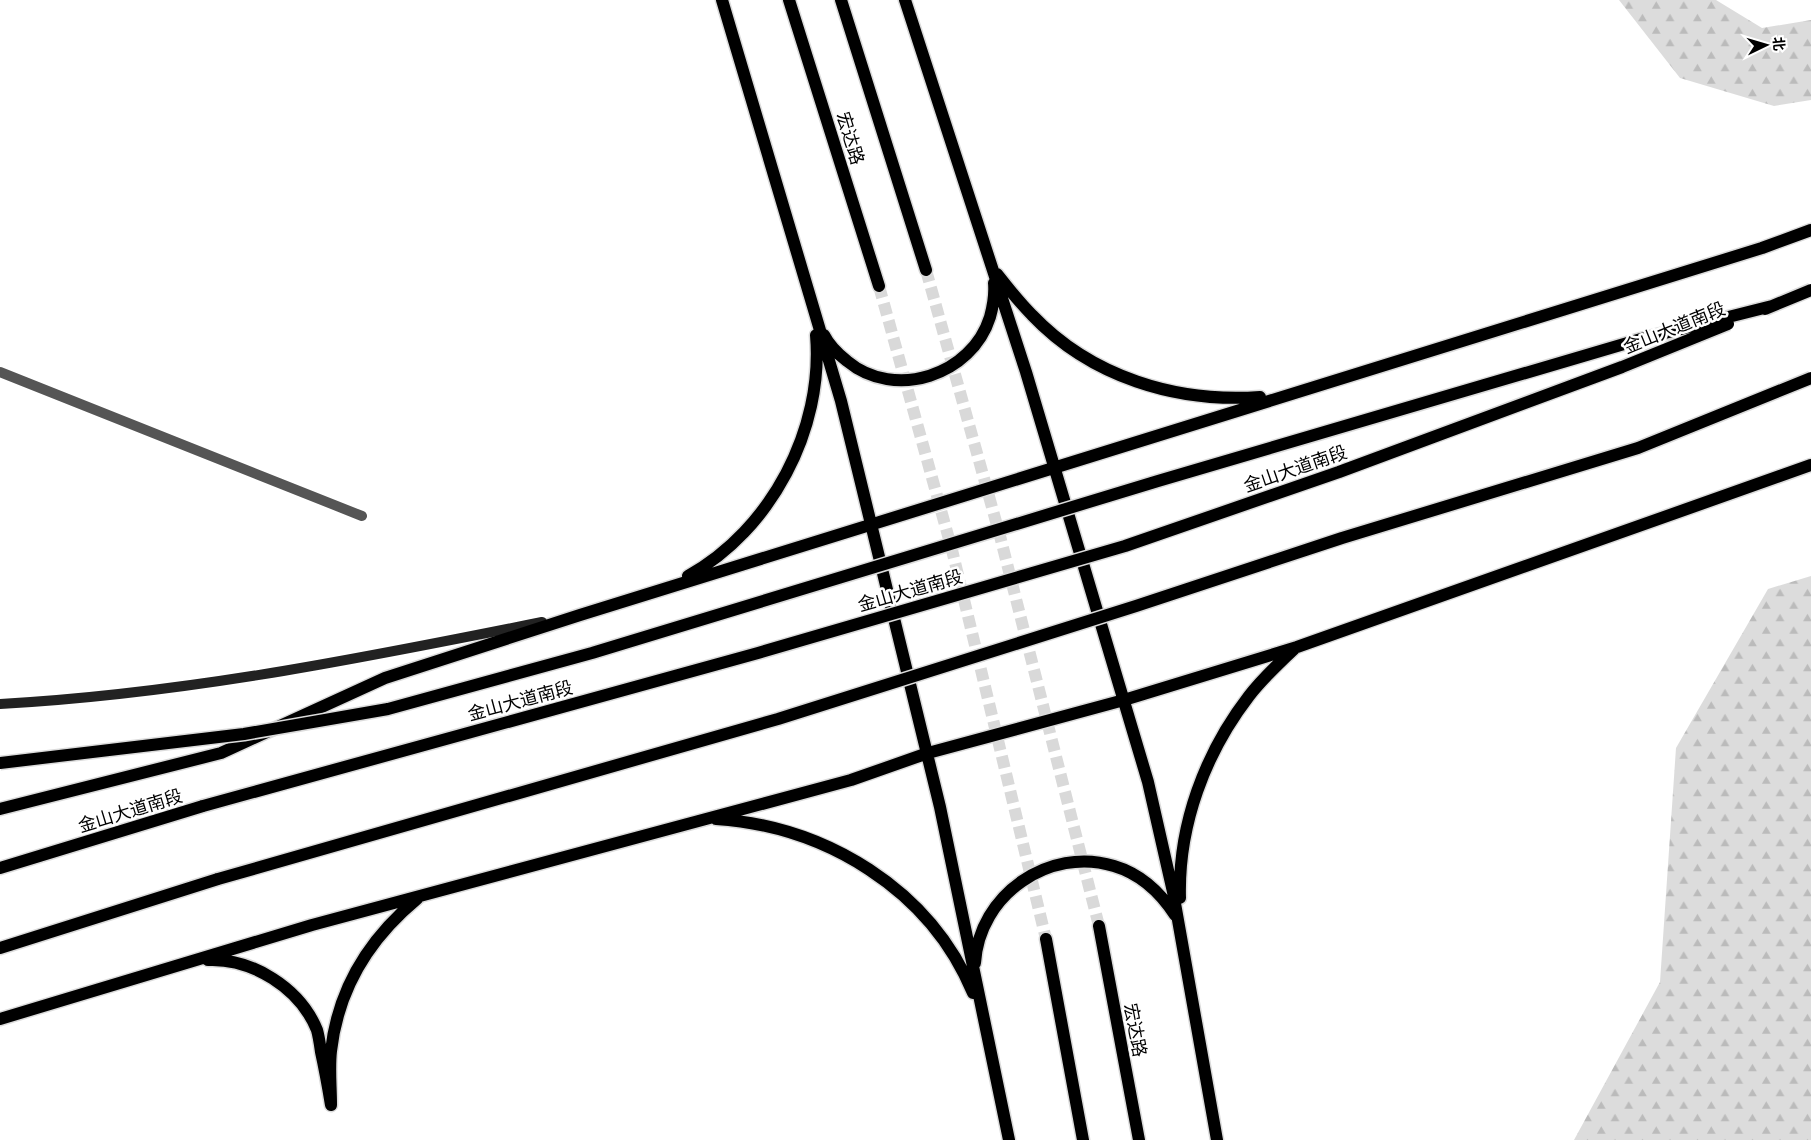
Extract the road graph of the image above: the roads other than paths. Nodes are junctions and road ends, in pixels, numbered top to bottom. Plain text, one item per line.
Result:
1 (722, 0) edge
2 (789, 0) edge
3 (841, 0) edge
4 (905, 0) edge
5 (1811, 230) edge
6 (992, 268) junction
7 (926, 270) tunnel mouth
8 (878, 286) tunnel mouth
9 (1811, 290) edge
10 (1772, 306) junction
11 (815, 315) junction
12 (0, 372) edge
13 (1811, 378) edge
14 (1300, 390) junction
15 (1811, 465) edge
16 (1054, 467) junction
17 (362, 516) dead end
18 (871, 524) junction
19 (670, 586) junction
20 (580, 615) junction
21 (1297, 647) junction
22 (1124, 700) junction
23 (0, 704) edge
24 (928, 753) junction
25 (0, 762) edge
26 (0, 809) edge
27 (706, 818) junction
28 (0, 868) edge
29 (421, 896) junction
30 (1178, 919) junction
31 (1099, 926) tunnel mouth
32 (1046, 939) tunnel mouth
33 (0, 948) edge
34 (1185, 955) junction
35 (193, 960) junction
36 (975, 975) junction
37 (983, 1016) junction
38 (0, 1019) edge
39 (1009, 1140) edge
40 (1083, 1140) edge
41 (1139, 1140) edge
42 (1217, 1140) edge

1 - 11 main road
2 - 8 main road, 宏达路
3 - 7 main road, 宏达路
4 - 6 main road
5 - 14 main road
6 - 11 main road
6 - 14 main road
6 - 16 main road
9 - 10 main road, 金山大道南段, bridge
10 - 25 main road, bridge
10 - 28 main road, 金山大道南段, bridge
11 - 18 main road
11 - 19 main road
12 - 17 lane
13 - 33 main road, bridge
14 - 16 main road
15 - 21 main road
16 - 18 main road
16 - 22 main road
18 - 19 main road
18 - 24 main road
19 - 20 main road
20 - 23 street
20 - 26 main road
21 - 22 main road
21 - 34 main road
22 - 24 main road
22 - 30 main road
24 - 27 main road
24 - 36 main road
27 - 29 main road
27 - 37 main road
29 - 35 main road
29 - 35 main road
30 - 34 main road
30 - 36 main road
31 - 41 main road, 宏达路
32 - 40 main road
34 - 42 main road
35 - 38 main road
36 - 37 main road
37 - 39 main road

